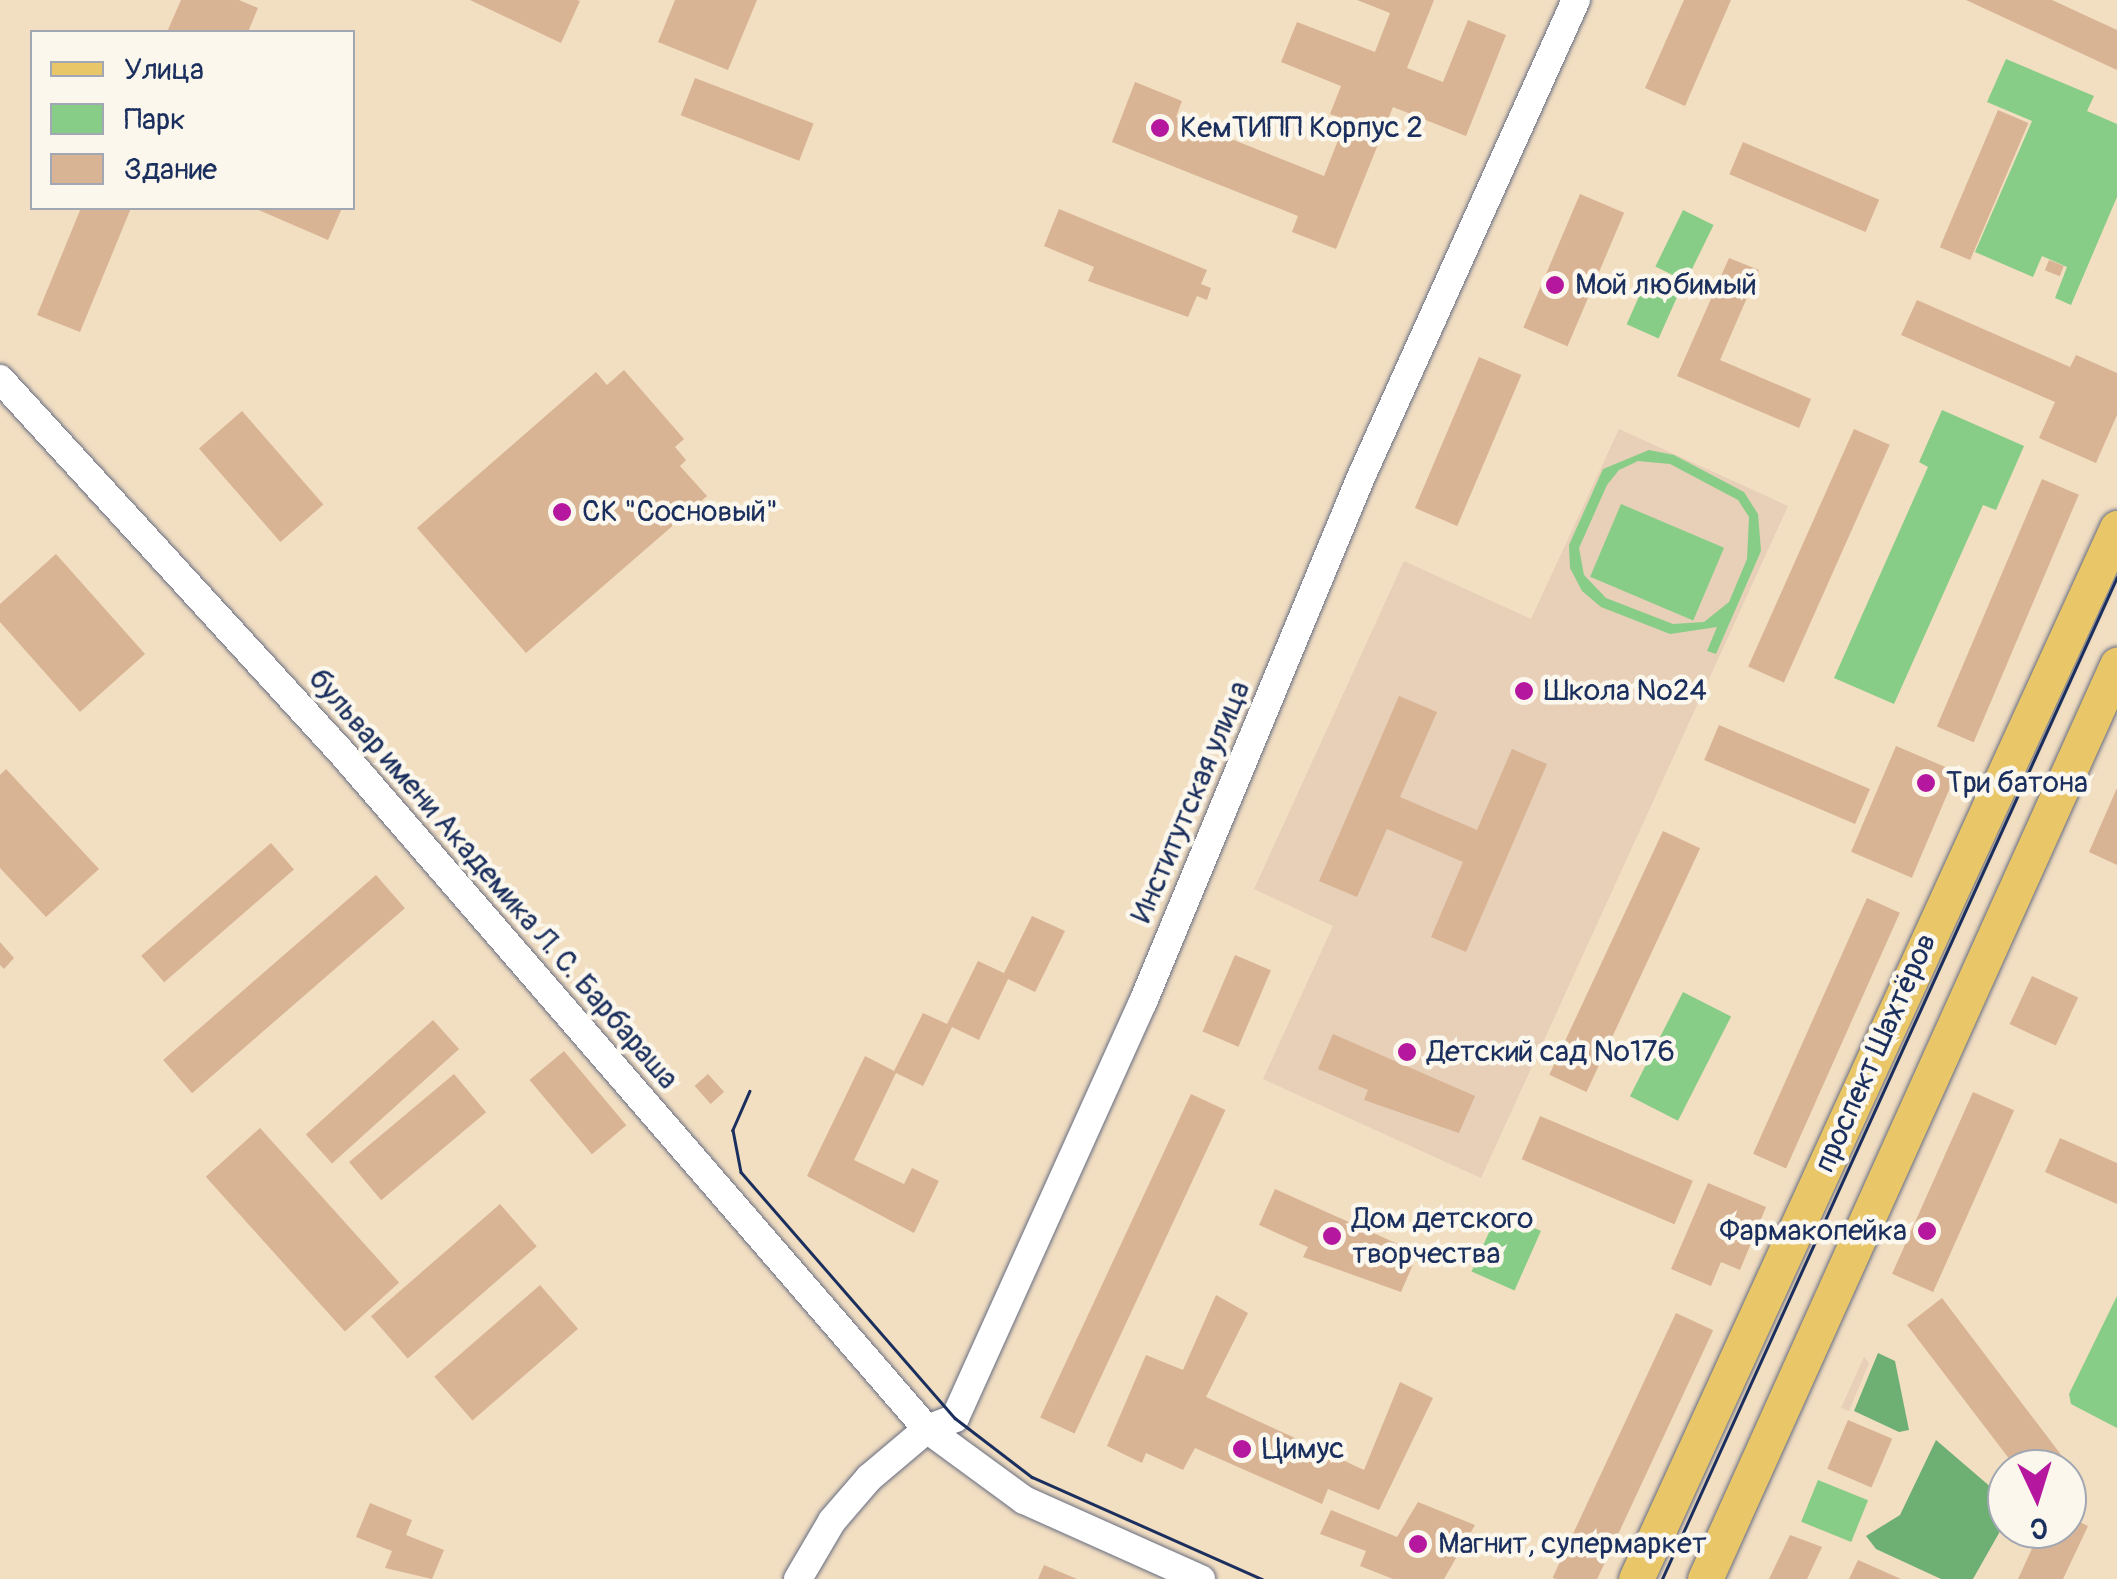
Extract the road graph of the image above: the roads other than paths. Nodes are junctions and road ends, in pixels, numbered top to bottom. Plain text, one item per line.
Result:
1 (1576, 0) edge
2 (0, 379) edge
3 (2117, 528) edge
4 (2117, 665) edge
5 (927, 1429) junction
6 (798, 1579) edge
7 (1201, 1579) edge
8 (1636, 1579) edge
9 (1705, 1579) edge

1 - 5 street, Институтская улица
2 - 5 street, бульвар имени Академика Л. С. Барбараша
3 - 8 main road, проспект Шахтёров
4 - 9 main road, проспект Шахтёров
5 - 6 street, Институтская улица
5 - 7 street, бульвар имени Академика Л. С. Барбараша

